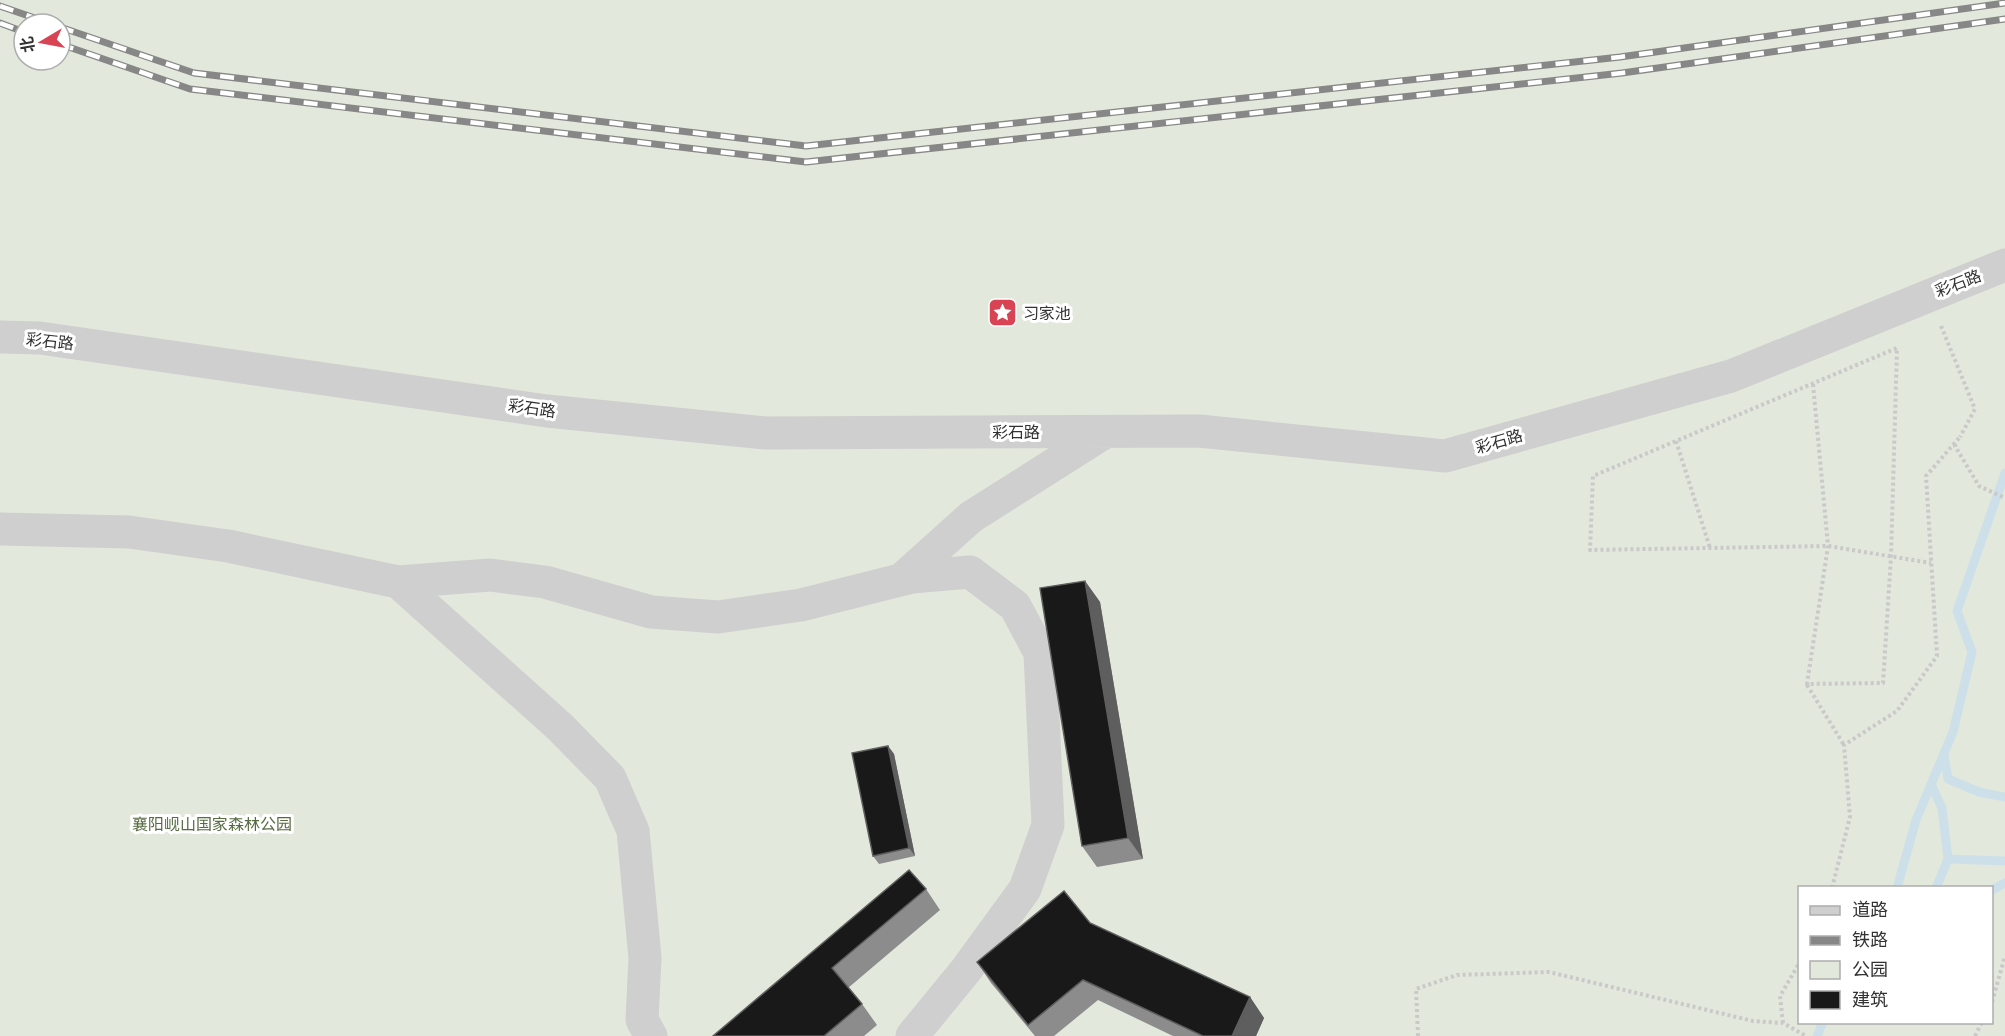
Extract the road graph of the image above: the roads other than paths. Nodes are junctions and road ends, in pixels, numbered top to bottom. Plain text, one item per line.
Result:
1 (2005, 265) edge
2 (0, 337) edge
3 (1105, 432) junction
4 (0, 529) edge
5 (902, 579) junction
6 (399, 582) junction
7 (651, 1036) edge
8 (912, 1036) edge

1 - 3 street, 彩石路
2 - 3 street, 彩石路
3 - 5 street
4 - 6 street
5 - 6 street
5 - 8 street
6 - 7 street

